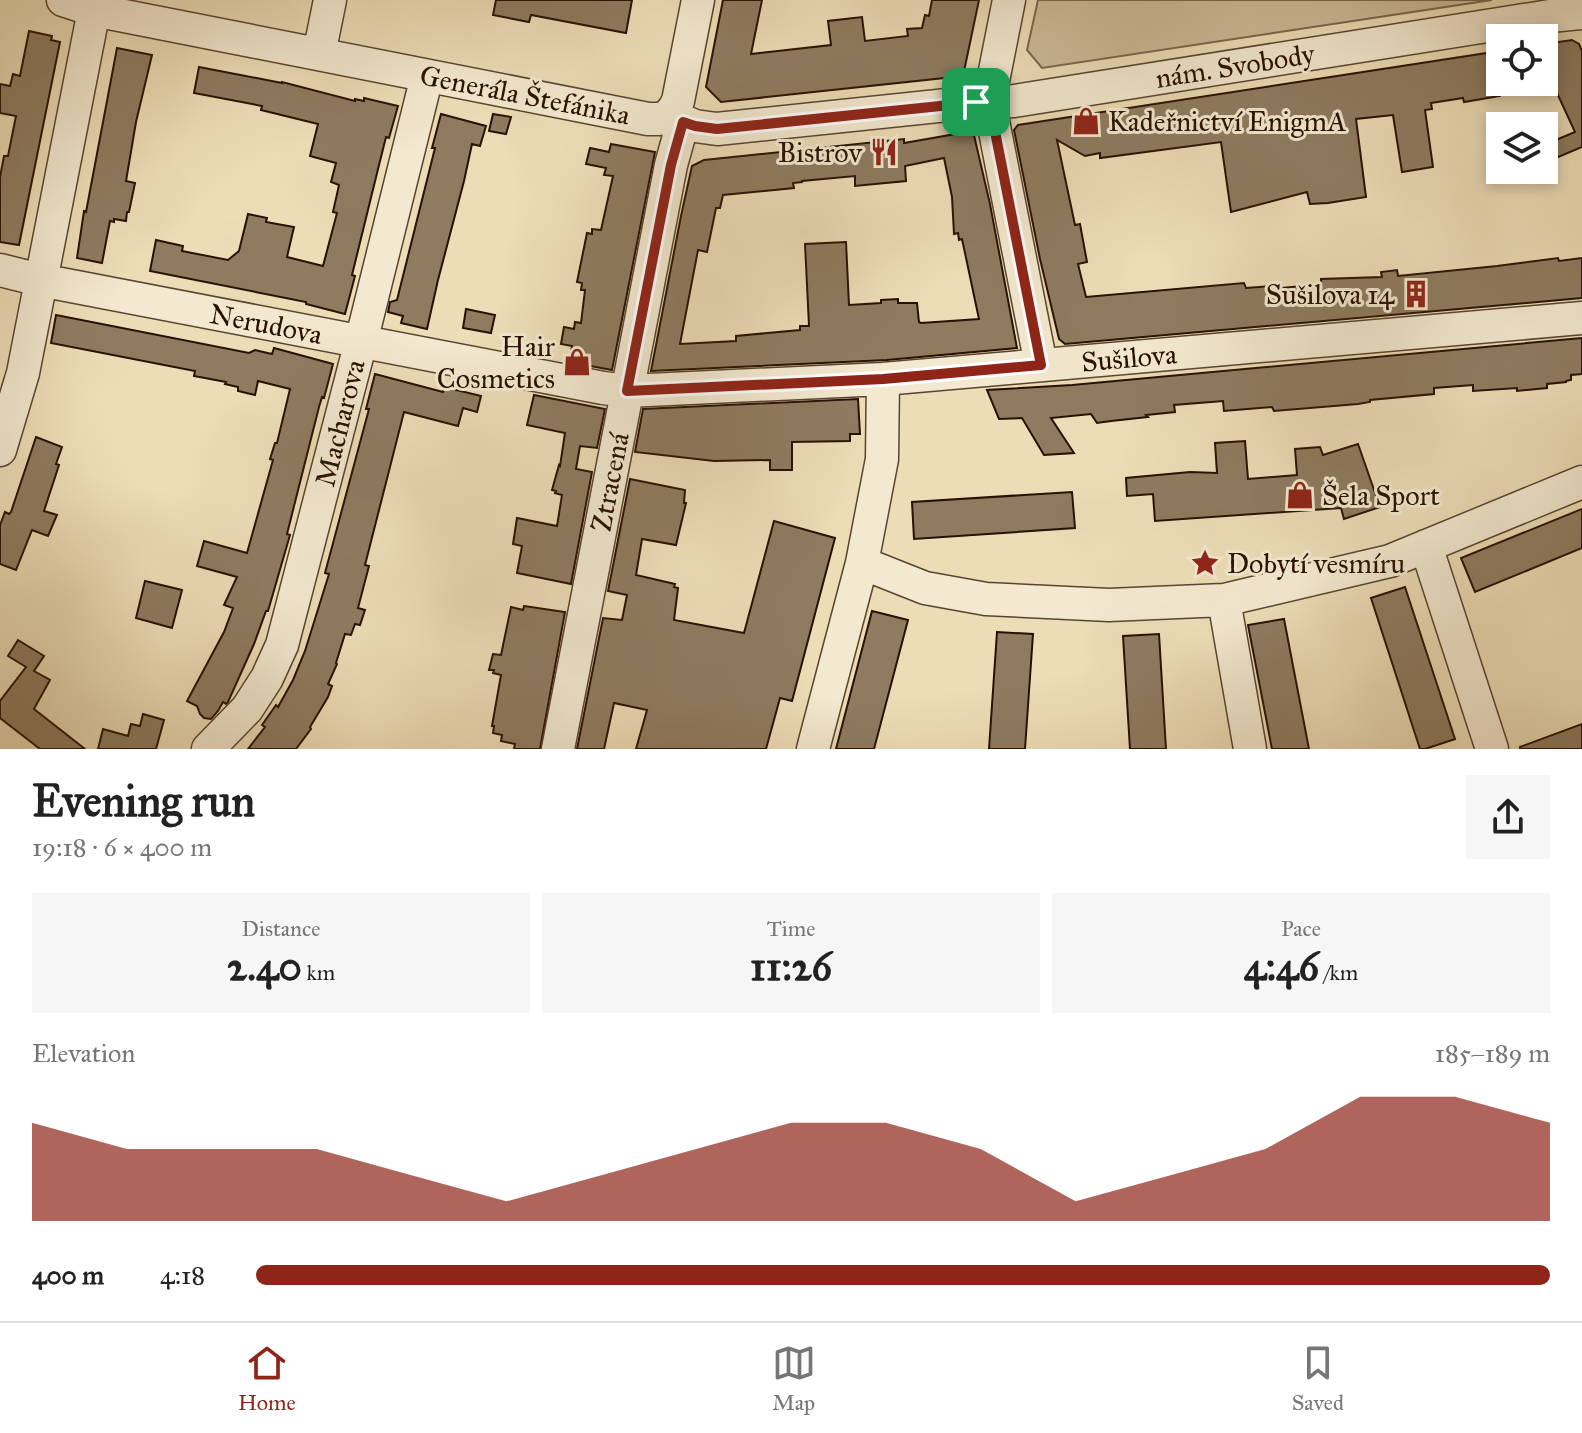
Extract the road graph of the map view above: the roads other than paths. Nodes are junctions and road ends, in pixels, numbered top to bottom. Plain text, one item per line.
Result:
1 (63, 0) edge
2 (330, 0) edge
3 (698, 0) edge
4 (1009, 0) edge
5 (94, 10) junction
6 (1582, 13) edge
7 (319, 54) junction
8 (427, 76) junction
9 (989, 101) junction
10 (676, 118) junction
11 (0, 270) edge
12 (40, 280) junction
13 (1582, 318) edge
14 (361, 342) junction
15 (1041, 365) junction
16 (883, 379) junction
17 (627, 391) junction
18 (0, 450) edge
19 (1582, 482) edge
20 (1426, 546) junction
21 (862, 563) junction
22 (1224, 600) junction
23 (208, 749) edge
24 (558, 749) edge
25 (813, 749) edge
26 (1250, 749) edge
27 (1492, 749) edge

1 - 5 street, Generála Štefánika
2 - 7 street
3 - 10 street, Ztracená
4 - 9 street
5 - 7 street, Generála Štefánika
5 - 12 street
6 - 9 street, nám. Svobody
7 - 8 street, Generála Štefánika
8 - 10 street, Generála Štefánika
8 - 14 street, Macharova
9 - 10 street, Generála Štefánika
9 - 15 street
10 - 17 street, Ztracená
11 - 12 street, Nerudova
12 - 14 street, Nerudova
12 - 18 street
13 - 15 street, Sušilova
14 - 17 street, Nerudova
14 - 23 street, Macharova
15 - 16 street, Sušilova
16 - 17 street, Sušilova
16 - 21 street
17 - 24 street, Ztracená
19 - 20 street
20 - 22 street
20 - 27 street
21 - 22 street
21 - 25 street
22 - 26 street

